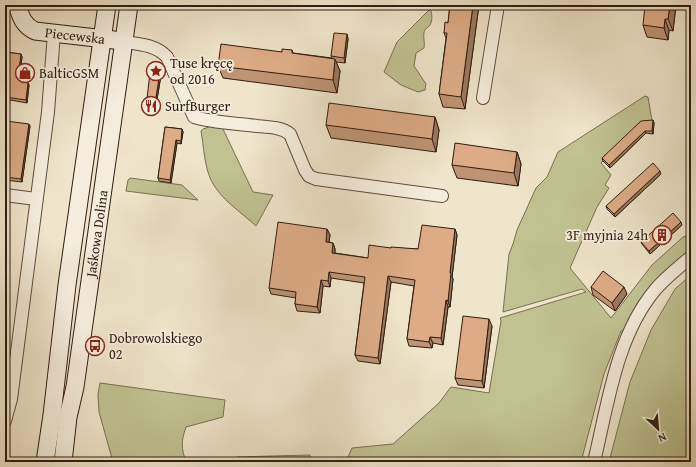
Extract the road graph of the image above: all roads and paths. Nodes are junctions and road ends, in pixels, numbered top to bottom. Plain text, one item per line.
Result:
1 (17, 5) edge
2 (107, 5) edge
3 (129, 5) edge
4 (498, 5) edge
5 (54, 33) junction
6 (103, 38) junction
7 (124, 42) junction
8 (483, 98) dead end
9 (5, 195) edge
10 (442, 196) dead end
11 (36, 199) junction
12 (691, 257) edge
13 (5, 421) edge
14 (45, 462) edge
15 (63, 462) edge
16 (594, 462) edge

1 - 5 street, Piecewska
2 - 6 street, Jaśkowa Dolina
3 - 7 street, Jaśkowa Dolina
4 - 8 street
5 - 6 street, Piecewska
5 - 11 street
6 - 7 street, Piecewska
6 - 14 street, Jaśkowa Dolina
7 - 10 street
7 - 15 street, Jaśkowa Dolina
9 - 11 street
11 - 13 street
12 - 16 street

